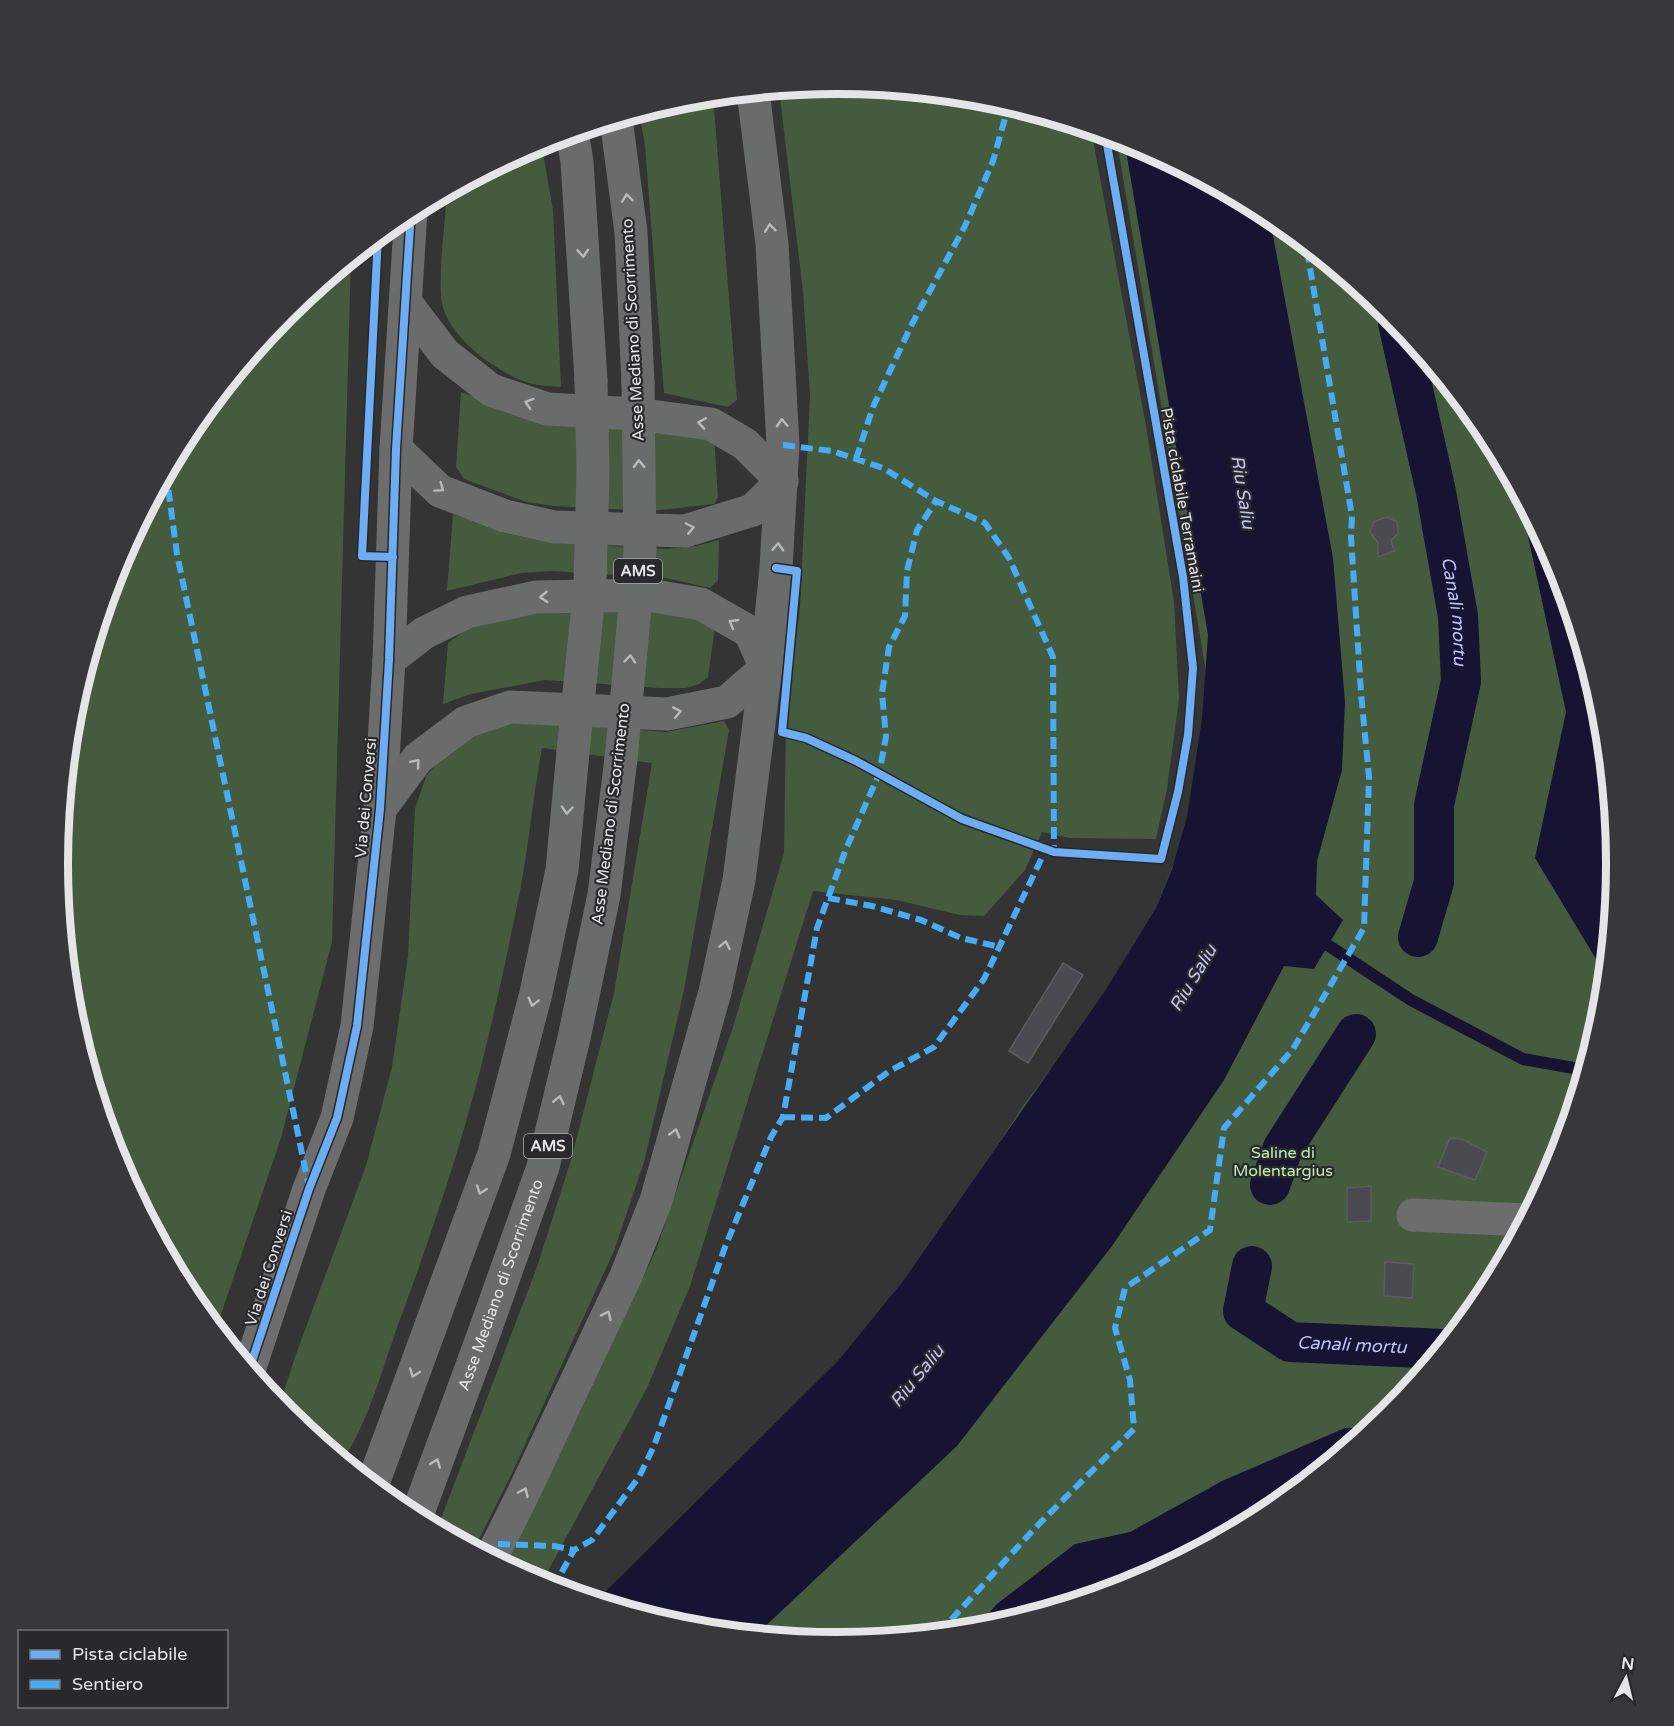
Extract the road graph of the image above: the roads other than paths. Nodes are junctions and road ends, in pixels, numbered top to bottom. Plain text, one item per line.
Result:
1 (754, 98) edge
2 (617, 126) edge
3 (573, 140) edge
4 (410, 222) edge
5 (406, 303) junction
6 (396, 449) junction
7 (782, 481) junction
8 (389, 660) junction
9 (766, 668) junction
10 (380, 809) junction
11 (1413, 1215) dead end
12 (1518, 1220) edge
13 (252, 1362) edge
14 (375, 1478) edge
15 (419, 1509) edge
16 (494, 1552) edge

7 -> 1 highway
15 -> 2 highway, Asse Mediano di Scorrimento / AMS, bridge
3 -> 14 highway, AMS, bridge
4 - 5 street, Via dei Conversi
5 - 6 street, Via dei Conversi
7 -> 5 highway
6 -> 7 highway
6 - 8 street, Via dei Conversi
9 -> 7 highway
9 -> 8 highway
8 - 10 street, Via dei Conversi
10 -> 9 highway
16 -> 9 highway
10 - 13 street, Via dei Conversi
11 - 12 street

